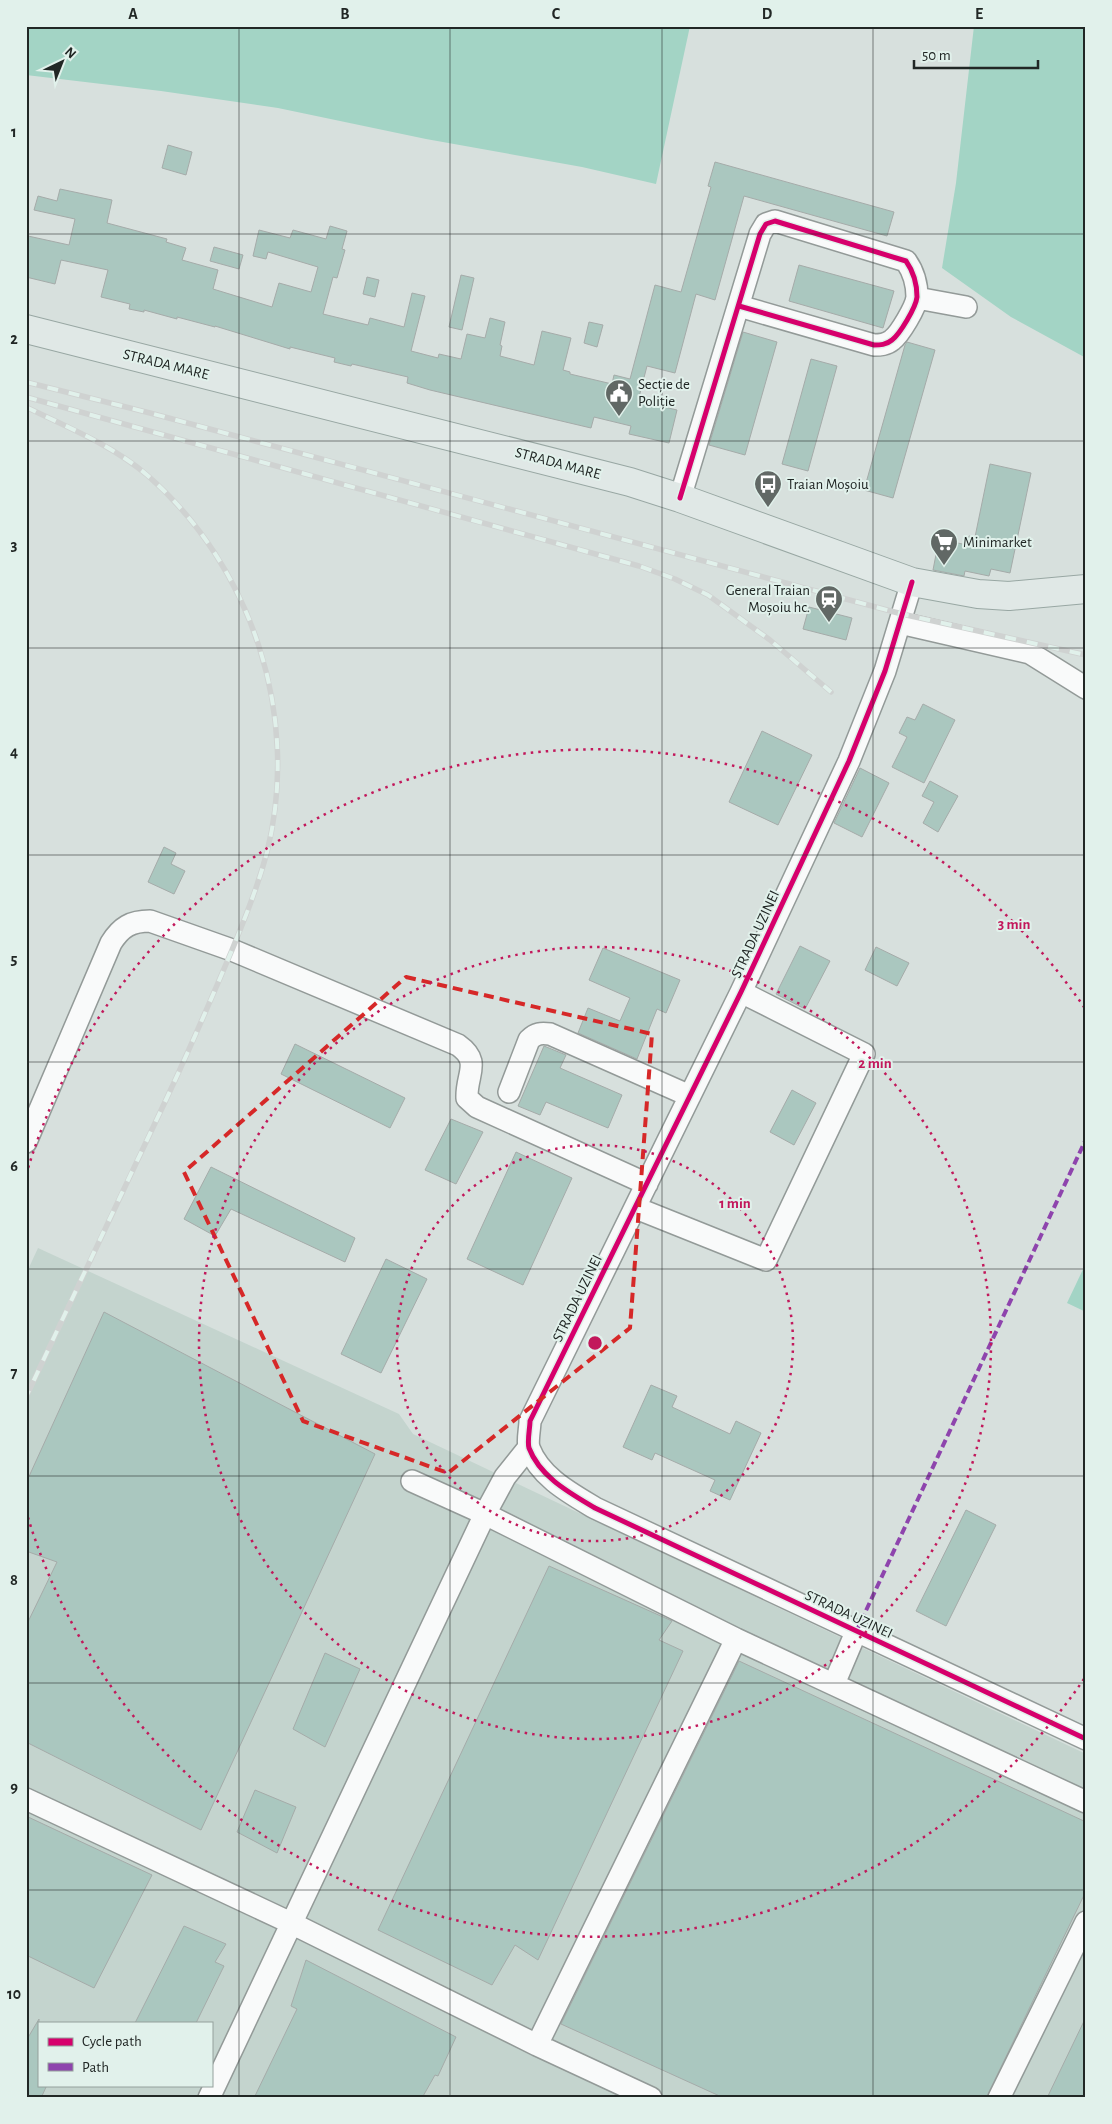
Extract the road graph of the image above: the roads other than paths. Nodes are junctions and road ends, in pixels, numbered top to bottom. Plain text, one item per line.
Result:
1 (917, 298) junction
2 (739, 306) junction
3 (966, 307) dead end
4 (26, 329) edge
5 (680, 498) junction
6 (912, 582) junction
7 (1086, 589) edge
8 (900, 623) junction
9 (1086, 688) edge
10 (741, 992) junction
11 (509, 1092) dead end
12 (690, 1096) junction
13 (26, 1142) edge
14 (647, 1184) junction
15 (636, 1208) junction
16 (529, 1447) junction
17 (412, 1481) dead end
18 (485, 1514) junction
19 (856, 1632) junction
20 (736, 1639) junction
21 (834, 1684) junction
22 (1086, 1739) edge
23 (26, 1799) edge
24 (1086, 1802) edge
25 (1086, 1922) edge
26 (291, 1923) junction
27 (537, 2045) junction
28 (641, 2096) edge
29 (209, 2098) edge
30 (998, 2098) edge

1 - 2 street
1 - 2 street
1 - 3 street
2 - 5 street
4 - 5 main road, STRADA MARE
5 - 6 main road, STRADA MARE
6 - 7 main road, STRADA MARE
6 - 8 street, STRADA UZINEI
8 - 9 street
8 - 10 street, STRADA UZINEI
10 - 12 street, STRADA UZINEI
10 - 15 street
11 - 12 street
12 - 14 street, STRADA UZINEI
13 - 14 street
14 - 15 street, STRADA UZINEI
15 - 16 street, STRADA UZINEI
16 - 18 street
16 - 19 street, STRADA UZINEI
17 - 18 street
18 - 20 street
18 - 26 street
19 - 21 street
19 - 22 street, STRADA UZINEI
20 - 21 street
20 - 27 street
21 - 24 street
23 - 26 street
25 - 30 street
26 - 27 street
26 - 29 street
27 - 28 street

